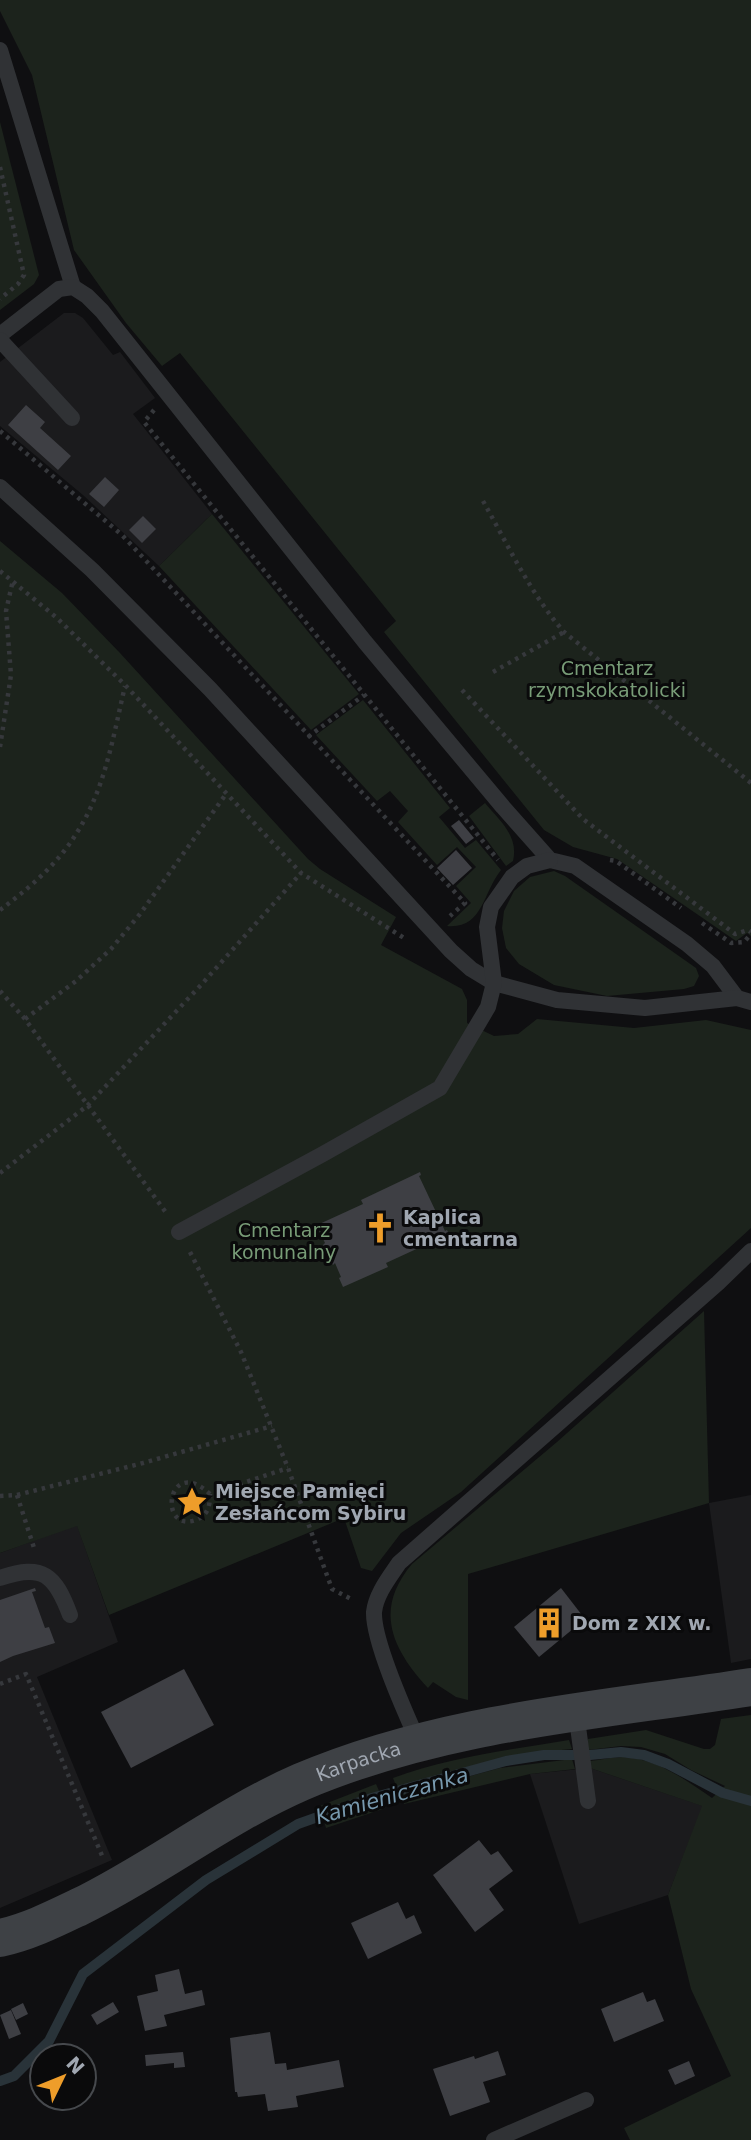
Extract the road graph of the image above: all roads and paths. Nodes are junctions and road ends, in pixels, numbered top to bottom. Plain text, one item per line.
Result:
1 (0, 50) edge
2 (0, 167) edge
3 (73, 287) junction
4 (0, 299) edge
5 (0, 337) edge
6 (169, 392) junction
7 (72, 418) dead end
8 (0, 431) edge
9 (0, 487) edge
10 (483, 501) dead end
11 (0, 571) edge
12 (13, 580) junction
13 (564, 632) junction
14 (493, 672) dead end
15 (125, 685) junction
16 (462, 690) dead end
17 (364, 695) junction
18 (308, 737) junction
19 (0, 747) edge
20 (751, 783) edge
21 (226, 794) junction
22 (605, 858) dead end
23 (550, 860) junction
24 (301, 873) junction
25 (512, 877) junction
26 (0, 910) edge
27 (690, 914) dead end
28 (701, 922) dead end
29 (434, 930) junction
30 (751, 933) edge
31 (451, 951) junction
32 (494, 984) junction
33 (0, 991) edge
34 (744, 1000) edge
35 (25, 1019) junction
36 (87, 1106) junction
37 (0, 1173) edge
38 (179, 1232) junction
39 (751, 1251) edge
40 (272, 1426) junction
41 (288, 1468) junction
42 (210, 1494) junction
43 (17, 1495) junction
44 (0, 1496) edge
45 (41, 1572) junction
46 (0, 1578) edge
47 (332, 1589) dead end
48 (70, 1615) dead end
49 (0, 1684) edge
50 (751, 1687) edge
51 (577, 1727) junction
52 (418, 1741) junction
53 (588, 1801) dead end
54 (107, 1868) dead end
55 (0, 1938) edge
56 (586, 2100) dead end
57 (494, 2140) edge

1 - 3 lane
2 - 4 path
3 - 5 lane
3 - 6 lane
5 - 7 lane
6 - 17 path
6 - 23 lane
8 - 18 path
9 - 29 lane
10 - 13 path
11 - 12 path
12 - 15 path
12 - 19 path
13 - 14 path
13 - 20 path
15 - 21 path
15 - 26 path
16 - 30 path
17 - 18 path
17 - 25 path
18 - 29 path
21 - 24 path
21 - 35 path
22 - 27 path
23 - 25 lane
23 - 34 lane
24 - 31 path
24 - 36 path
25 - 32 lane
28 - 30 path
29 - 31 lane
31 - 32 lane
32 - 34 lane
32 - 38 lane
33 - 35 path
35 - 36 path
36 - 37 path
36 - 38 path
38 - 40 path
39 - 52 lane
40 - 41 path
40 - 43 path
41 - 42 path
41 - 47 path
42 - 42 path
43 - 44 path
43 - 45 path
45 - 46 lane
45 - 48 lane
49 - 54 path
50 - 51 street, Karpacka
51 - 52 street, Karpacka
51 - 53 lane
52 - 55 street, Karpacka
56 - 57 lane

